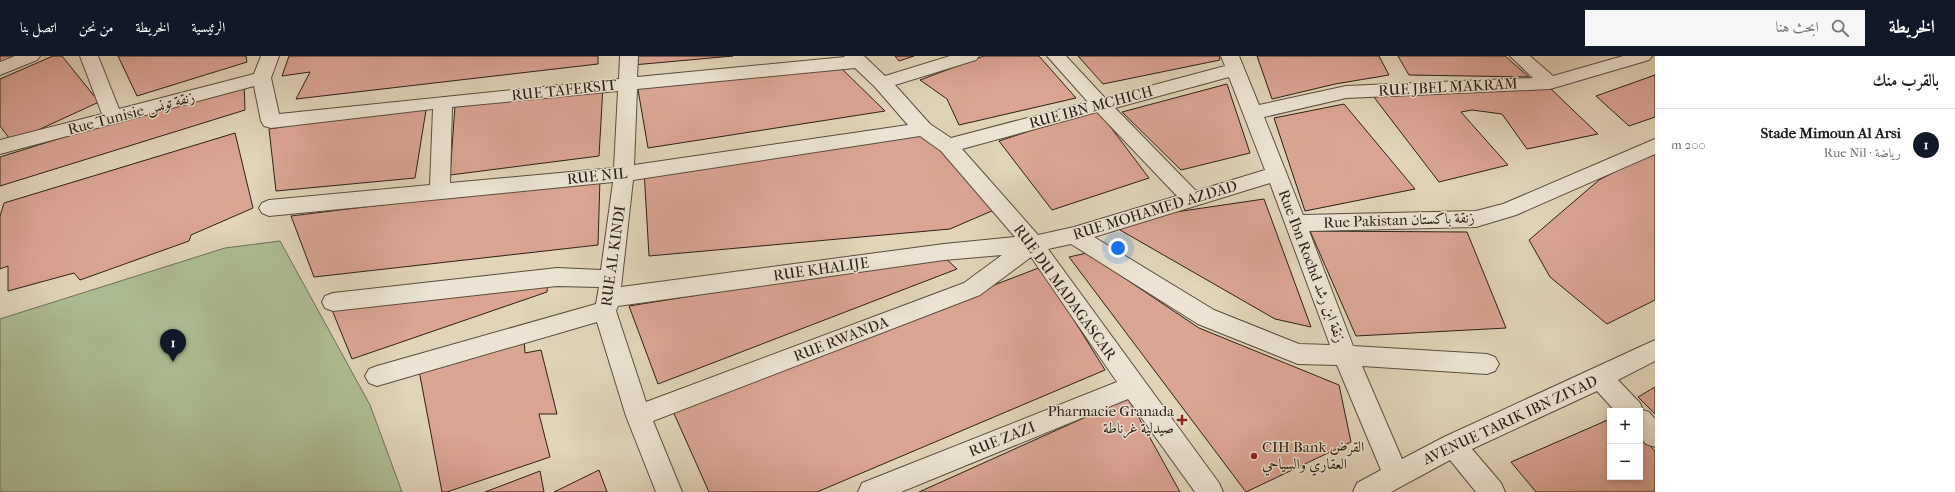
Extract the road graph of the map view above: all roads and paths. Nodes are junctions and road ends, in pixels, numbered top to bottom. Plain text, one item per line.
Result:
1 (31, 56) edge
2 (89, 56) edge
3 (270, 56) edge
4 (628, 56) edge
5 (970, 56) edge
6 (1056, 56) edge
7 (1519, 56) edge
8 (1643, 56) edge
9 (855, 59) edge
10 (1232, 62) edge
11 (0, 69) edge
12 (262, 78) junction
13 (629, 83) junction
14 (882, 83) junction
15 (1550, 83) junction
16 (443, 102) junction
17 (1100, 104) junction
18 (1252, 113) junction
19 (113, 118) junction
20 (923, 129) junction
21 (1, 144) edge
22 (948, 146) junction
23 (1655, 146) edge
24 (624, 174) junction
25 (1277, 174) junction
26 (440, 192) junction
27 (1192, 199) junction
28 (269, 208) dead end
29 (1296, 223) junction
30 (1074, 235) junction
31 (1034, 244) junction
32 (608, 296) junction
33 (333, 302) dead end
34 (1655, 350) edge
35 (1345, 355) junction
36 (1487, 364) dead end
37 (377, 376) dead end
38 (1600, 378) junction
39 (1132, 386) junction
40 (1628, 408) edge
41 (638, 416) junction
42 (1643, 423) edge
43 (1655, 436) edge
44 (1453, 445) junction
45 (1396, 475) junction
46 (669, 492) edge
47 (871, 492) edge
48 (1210, 492) edge
49 (1366, 492) edge
50 (1492, 492) edge

1 - 11 street
2 - 19 street
3 - 12 street
4 - 13 street, RUE AL KINDI
5 - 14 street
6 - 17 street
7 - 15 street
8 - 15 street, RUE JBEL MAKRAM
9 - 13 street, RUE TAFERSIT
9 - 14 street, RUE DU MADAGASCAR
10 - 17 street, RUE IBN MCHICH
10 - 18 street, Rue Ibn Rochd زنقة ابن رشد
12 - 16 street, RUE TAFERSIT
12 - 19 street, Rue Tunisie زنقة تونس
13 - 16 street, RUE TAFERSIT
13 - 24 street, RUE AL KINDI
14 - 20 street, RUE DU MADAGASCAR
15 - 18 street, RUE JBEL MAKRAM
16 - 26 street
17 - 22 street, RUE IBN MCHICH
17 - 27 street
18 - 25 street, Rue Ibn Rochd زنقة ابن رشد
19 - 21 street, Rue Tunisie زنقة تونس
20 - 22 street, RUE DU MADAGASCAR
20 - 24 street, RUE NIL
22 - 31 street, RUE DU MADAGASCAR
23 - 29 street, Rue Pakistan زنقة باكستان
24 - 26 street, RUE NIL
24 - 32 street, RUE AL KINDI
25 - 27 street, RUE MOHAMED AZDAD
25 - 29 street, Rue Ibn Rochd زنقة ابن رشد
26 - 28 street, RUE NIL
27 - 30 street, RUE MOHAMED AZDAD
29 - 35 street, Rue Ibn Rochd زنقة ابن رشد
30 - 31 street, RUE MOHAMED AZDAD
30 - 35 street
31 - 32 street, RUE KHALIJE
31 - 39 street, RUE DU MADAGASCAR
31 - 41 street, RUE RWANDA
32 - 33 street
32 - 37 street
32 - 41 street, RUE AL KINDI
34 - 38 street, AVENUE TARIK IBN ZIYAD
35 - 36 street
35 - 45 street, Rue Ibn Rochd زنقة ابن رشد
38 - 40 street
38 - 44 street, AVENUE TARIK IBN ZIYAD
39 - 47 street, RUE ZAZI
39 - 48 street, RUE DU MADAGASCAR
41 - 46 street, RUE AL KINDI
42 - 43 street
44 - 45 street, AVENUE TARIK IBN ZIYAD
44 - 50 street
45 - 49 street, AVENUE TARIK IBN ZIYAD

